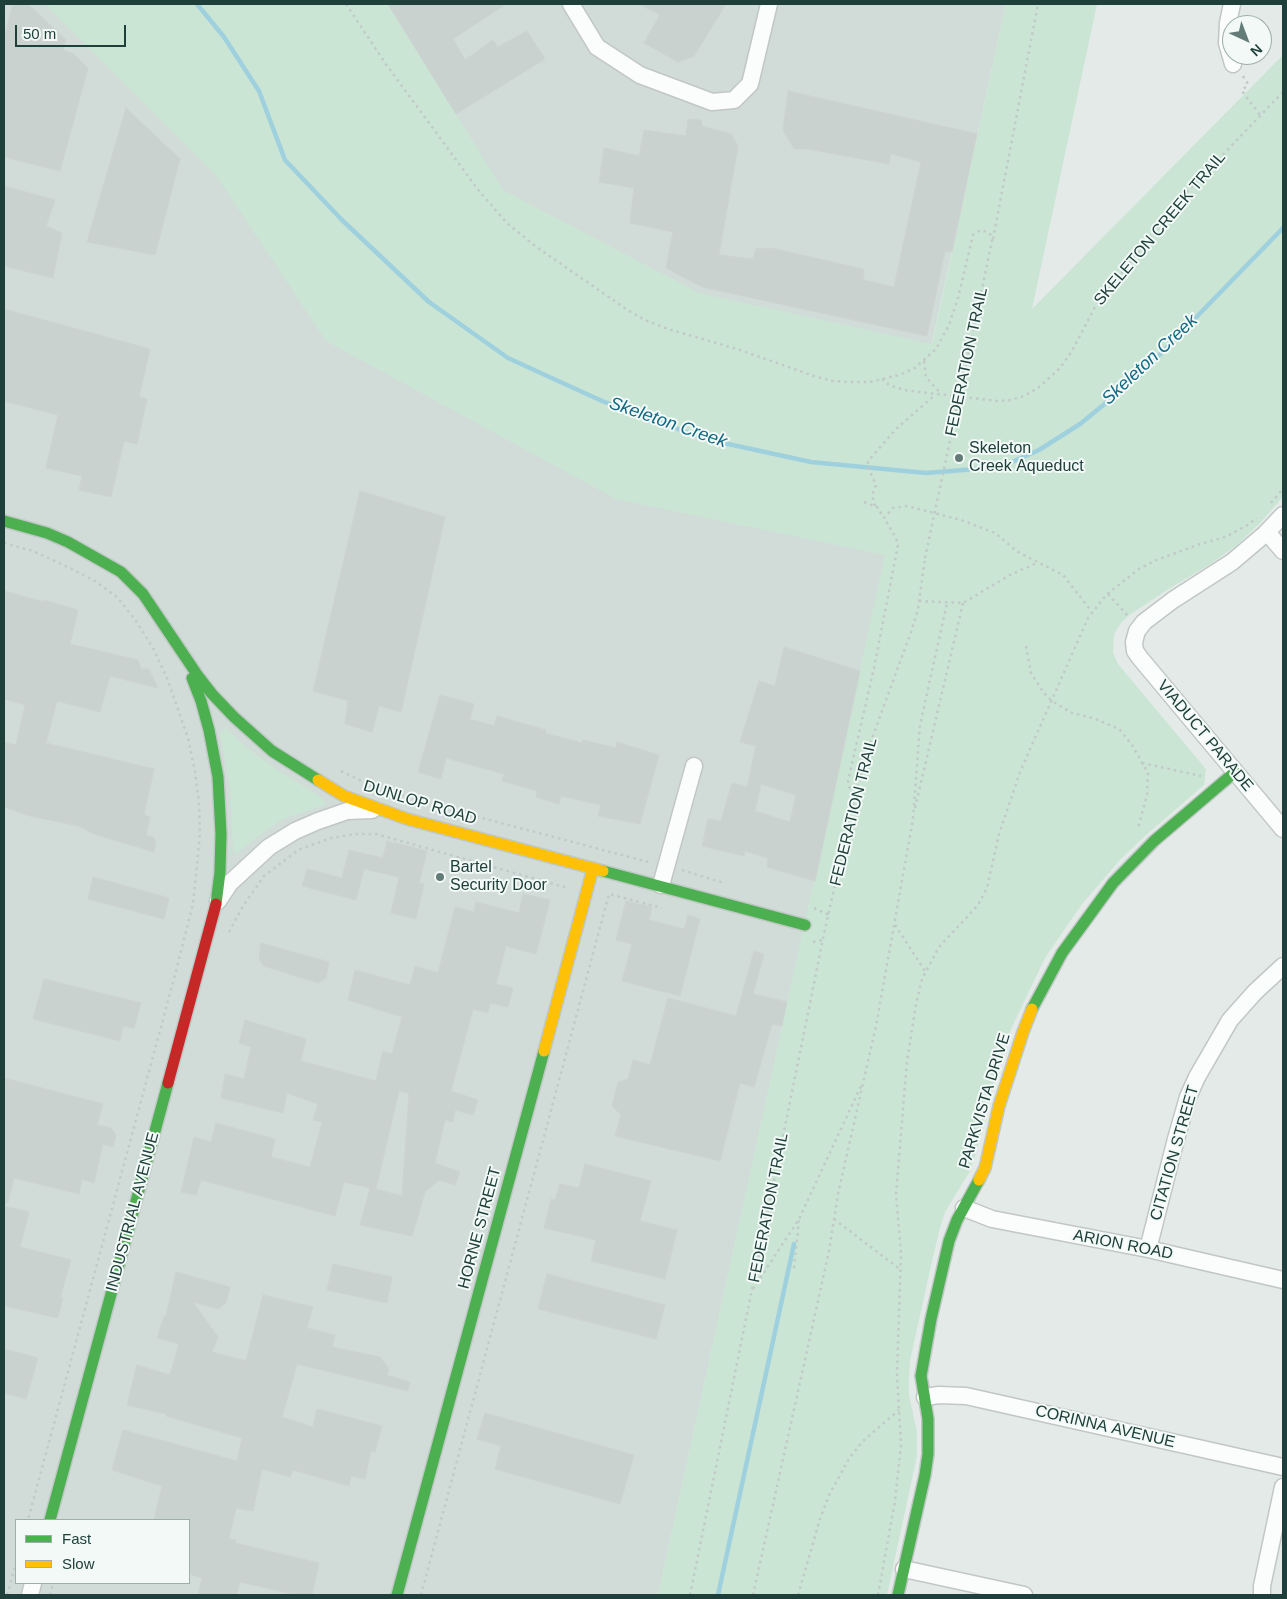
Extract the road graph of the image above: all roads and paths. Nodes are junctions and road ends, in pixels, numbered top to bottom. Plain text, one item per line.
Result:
1 (346, 4) edge
2 (571, 4) edge
3 (769, 4) edge
4 (1038, 4) edge
5 (1234, 65) edge
6 (1283, 92) edge
7 (1260, 114) junction
8 (992, 241) junction
9 (924, 362) junction
10 (882, 380) junction
11 (935, 395) junction
12 (942, 396) junction
13 (1283, 489) edge
14 (864, 502) dead end
15 (875, 506) junction
16 (1268, 507) dead end
17 (1262, 513) dead end
18 (1283, 514) edge
19 (884, 518) junction
20 (4, 521) edge
21 (1267, 532) junction
22 (4, 543) edge
23 (1283, 550) edge
24 (1037, 563) junction
25 (1107, 594) junction
26 (919, 602) junction
27 (947, 603) junction
28 (963, 603) junction
29 (1092, 612) junction
30 (1137, 634) junction
31 (1026, 646) dead end
32 (178, 648) junction
33 (1052, 701) junction
34 (1142, 763) junction
35 (694, 766) dead end
36 (336, 768) dead end
37 (1235, 772) junction
38 (1206, 777) dead end
39 (856, 792) junction
40 (376, 809) junction
41 (913, 818) junction
42 (1138, 828) dead end
43 (1283, 829) edge
44 (666, 866) junction
45 (593, 868) junction
46 (727, 884) dead end
47 (661, 885) junction
48 (570, 888) dead end
49 (216, 904) junction
50 (807, 905) dead end
51 (665, 908) dead end
52 (829, 915) junction
53 (894, 924) junction
54 (806, 925) dead end
55 (228, 933) dead end
56 (823, 940) junction
57 (805, 944) dead end
58 (1283, 966) edge
59 (926, 971) junction
60 (864, 1080) junction
61 (964, 1208) junction
62 (799, 1219) junction
63 (834, 1220) junction
64 (1148, 1249) junction
65 (794, 1268) dead end
66 (901, 1270) junction
67 (1283, 1280) edge
68 (752, 1291) junction
69 (925, 1397) junction
70 (899, 1410) junction
71 (1283, 1467) edge
72 (1283, 1487) edge
73 (28, 1519) edge
74 (50, 1519) edge
75 (15, 1567) edge
76 (904, 1569) junction
77 (1260, 1592) edge
78 (8, 1595) edge
79 (397, 1595) edge
80 (421, 1595) edge
81 (690, 1595) edge
82 (753, 1595) edge
83 (798, 1595) edge
84 (878, 1595) edge
85 (898, 1595) edge
86 (1024, 1595) edge

1 - 10 path
2 - 3 street
4 - 8 path
5 - 7 path
6 - 7 path, SKELETON CREEK TRAIL
7 - 12 path, SKELETON CREEK TRAIL
8 - 9 path, FEDERATION TRAIL
8 - 26 path, FEDERATION TRAIL, bridge
9 - 10 path, FEDERATION TRAIL
9 - 12 path
10 - 11 path, SKELETON CREEK TRAIL
11 - 12 path, SKELETON CREEK TRAIL
11 - 15 path
13 - 16 path
14 - 15 path
15 - 19 path
17 - 25 path
18 - 21 street
19 - 24 path
19 - 39 path
20 - 32 street, DUNLOP ROAD
21 - 23 street
21 - 30 street
22 - 73 path
24 - 28 path
24 - 29 path
25 - 29 path
25 - 30 path
26 - 27 path
26 - 39 path, FEDERATION TRAIL
27 - 28 path
27 - 41 path
28 - 41 path
29 - 33 path
30 - 37 street, VIADUCT PARADE
31 - 33 path
32 - 40 street, DUNLOP ROAD
32 - 49 street, INDUSTRIAL AVENUE
33 - 34 path
33 - 59 path
34 - 38 path
34 - 42 path
35 - 44 street
36 - 44 path
37 - 43 street, VIADUCT PARADE
37 - 61 street, PARKVISTA DRIVE
39 - 52 path, FEDERATION TRAIL
40 - 45 street, DUNLOP ROAD
40 - 49 street, INDUSTRIAL AVENUE
41 - 53 path
44 - 46 path
44 - 47 street
45 - 47 street, DUNLOP ROAD
45 - 79 street, HORNE STREET
47 - 54 street, DUNLOP ROAD
48 - 55 path
49 - 74 street, INDUSTRIAL AVENUE
50 - 52 path
51 - 80 path
52 - 56 path, FEDERATION TRAIL
53 - 59 path
53 - 60 path
56 - 57 path
56 - 68 path, FEDERATION TRAIL
58 - 64 street, CITATION STREET
59 - 66 path
60 - 62 path
60 - 63 path
61 - 64 street, ARION ROAD
61 - 69 street, PARKVISTA DRIVE
62 - 65 path
62 - 68 path
63 - 66 path
63 - 82 path
64 - 67 street, ARION ROAD
66 - 70 path
68 - 81 path, FEDERATION TRAIL
69 - 71 street, CORINNA AVENUE
69 - 76 street, PARKVISTA DRIVE
70 - 83 path
70 - 84 path
72 - 77 street
75 - 78 path
76 - 85 street, PARKVISTA DRIVE
76 - 86 street

